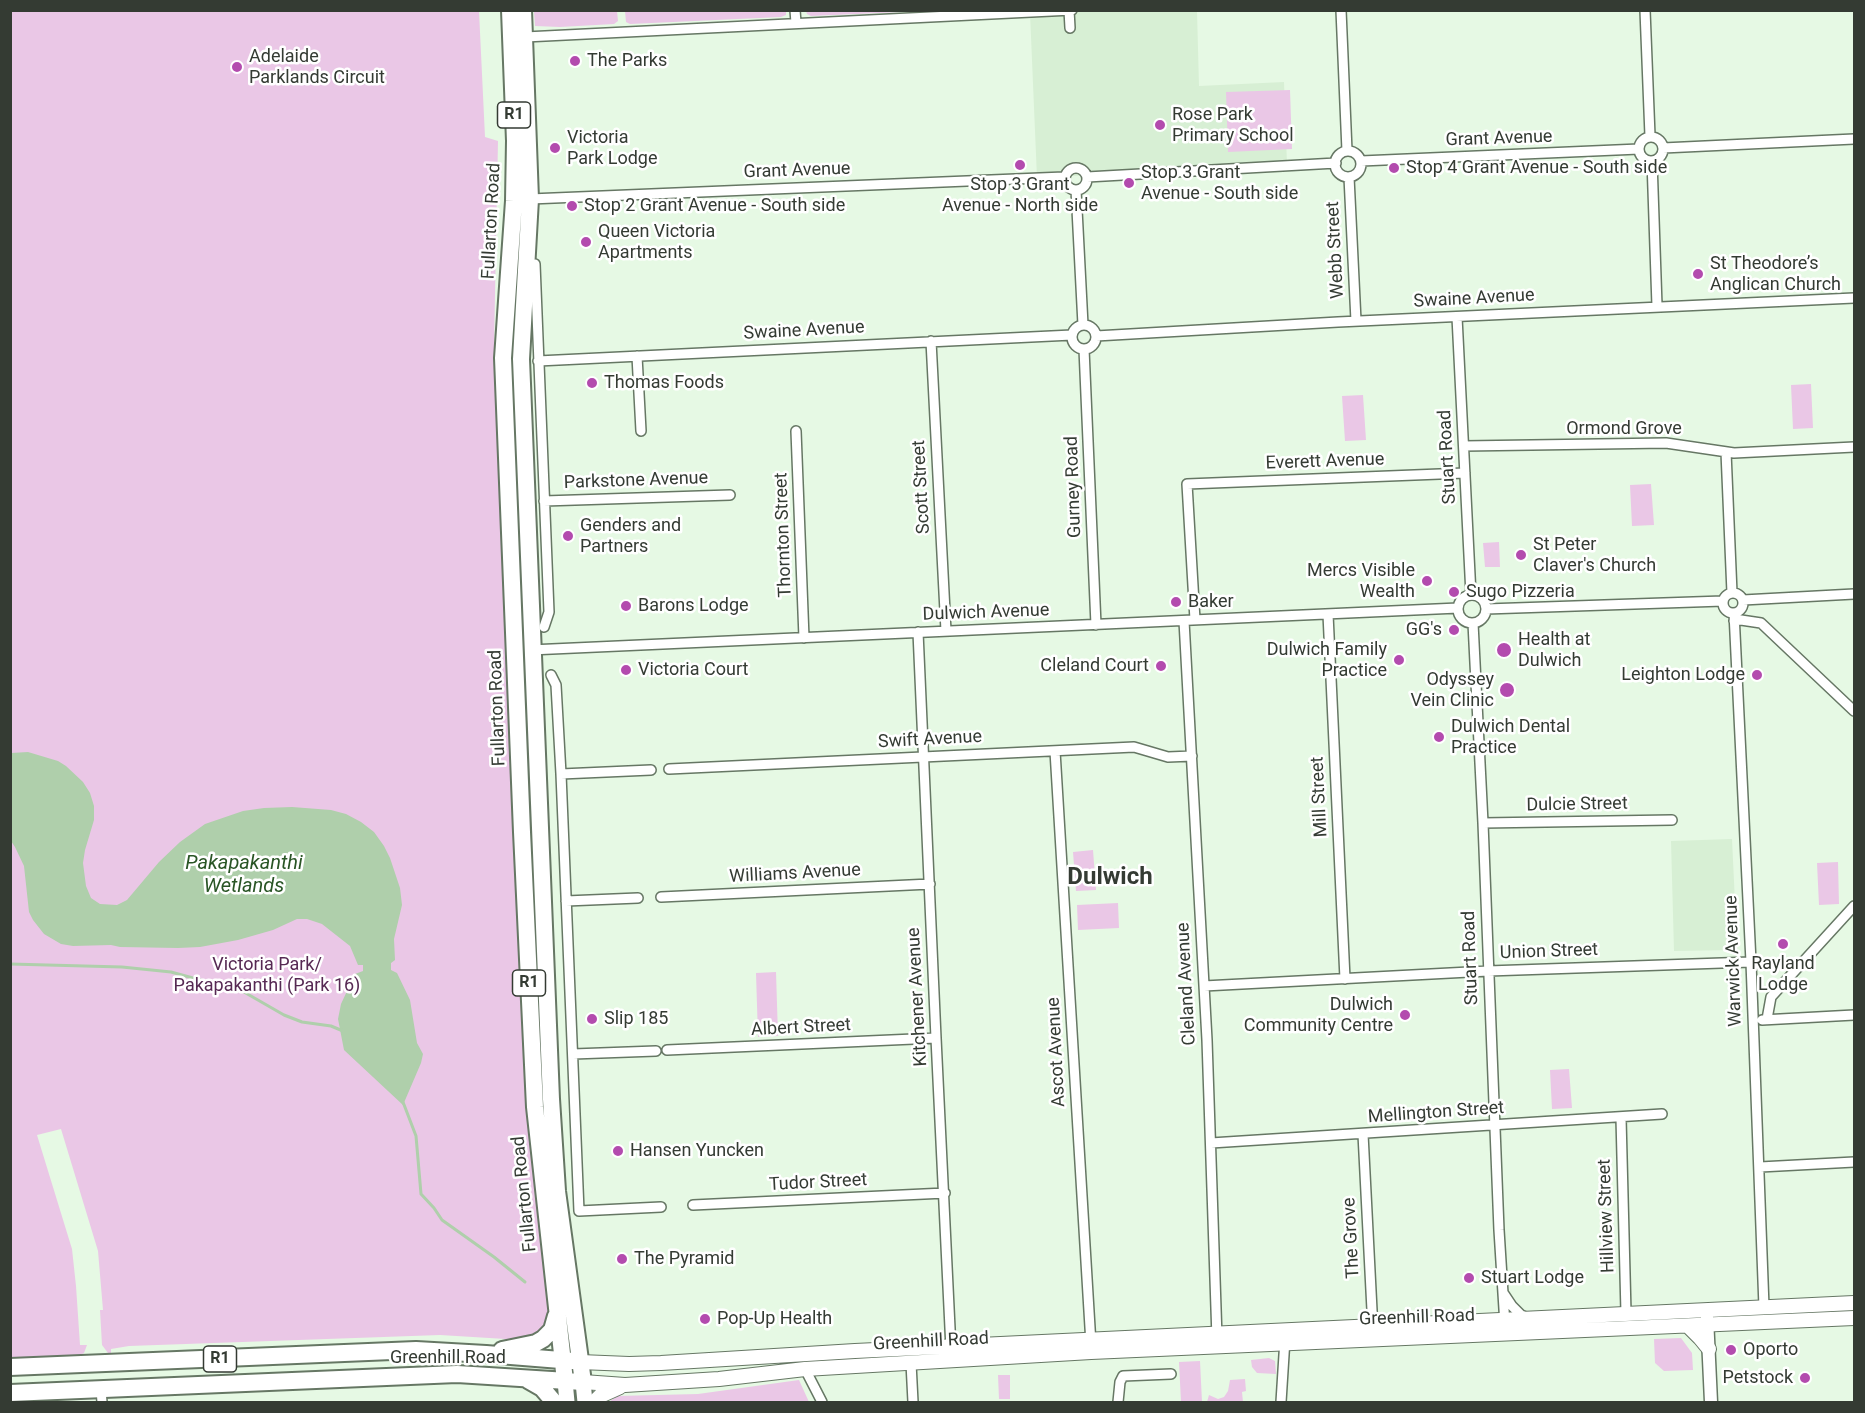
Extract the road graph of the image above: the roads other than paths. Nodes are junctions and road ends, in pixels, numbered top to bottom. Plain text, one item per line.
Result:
1 (510, 10) edge
2 (523, 10) edge
3 (795, 10) edge
4 (1341, 10) edge
5 (1070, 11) edge
6 (1645, 12) edge
7 (796, 23) junction
8 (1070, 28) dead end
9 (525, 37) junction
10 (1650, 136) junction
11 (1854, 139) edge
12 (1663, 148) junction
13 (1639, 149) junction
14 (1347, 151) junction
15 (1361, 161) junction
16 (1652, 161) junction
17 (1336, 163) junction
18 (1064, 177) junction
19 (1087, 177) junction
20 (1349, 177) junction
21 (1076, 190) junction
22 (522, 200) junction
23 (535, 264) dead end
24 (1854, 298) edge
25 (1657, 306) junction
26 (1457, 316) junction
27 (1356, 321) junction
28 (1083, 325) junction
29 (1072, 335) junction
30 (1096, 336) junction
31 (931, 341) junction
32 (1084, 349) junction
33 (637, 356) junction
34 (538, 361) junction
35 (532, 412) junction
36 (505, 413) junction
37 (641, 431) dead end
38 (796, 431) dead end
39 (1464, 446) junction
40 (1854, 447) edge
41 (1726, 452) junction
42 (1465, 473) junction
43 (730, 495) dead end
44 (544, 501) junction
45 (1732, 593) junction
46 (1854, 594) edge
47 (1471, 595) junction
48 (1743, 600) junction
49 (1723, 601) junction
50 (1458, 608) junction
51 (1486, 609) junction
52 (1328, 614) junction
53 (1734, 617) junction
54 (1195, 620) junction
55 (1184, 621) junction
56 (1473, 623) junction
57 (1096, 625) junction
58 (544, 627) dead end
59 (946, 631) junction
60 (918, 632) junction
61 (804, 638) junction
62 (524, 650) junction
63 (550, 675) dead end
64 (1854, 711) edge
65 (1055, 751) junction
66 (1191, 756) junction
67 (924, 757) junction
68 (669, 769) dead end
69 (651, 770) dead end
70 (561, 774) junction
71 (1672, 819) dead end
72 (1483, 824) junction
73 (563, 834) junction
74 (540, 836) junction
75 (522, 837) junction
76 (930, 884) junction
77 (661, 897) dead end
78 (638, 898) dead end
79 (566, 901) junction
80 (1854, 906) edge
81 (1751, 962) junction
82 (1488, 971) junction
83 (1346, 979) junction
84 (1204, 986) junction
85 (1854, 1015) edge
86 (1767, 1019) junction
87 (1753, 1020) junction
88 (936, 1038) junction
89 (667, 1050) dead end
90 (656, 1051) dead end
91 (573, 1054) junction
92 (1662, 1114) dead end
93 (1621, 1118) junction
94 (1494, 1126) junction
95 (1363, 1134) junction
96 (1211, 1143) junction
97 (1854, 1162) edge
98 (1760, 1167) junction
99 (945, 1193) junction
100 (693, 1206) dead end
101 (661, 1207) dead end
102 (1503, 1292) junction
103 (1854, 1303) edge
104 (1764, 1307) junction
105 (1707, 1310) junction
106 (1626, 1313) junction
107 (556, 1315) junction
108 (1854, 1318) edge
109 (1530, 1319) junction
110 (1788, 1322) junction
111 (1688, 1326) junction
112 (1708, 1326) junction
113 (1505, 1328) junction
114 (1373, 1333) junction
115 (1285, 1337) junction
116 (1217, 1340) junction
117 (1091, 1346) junction
118 (1709, 1349) junction
119 (486, 1354) junction
120 (951, 1354) junction
121 (562, 1361) junction
122 (580, 1362) junction
123 (910, 1363) junction
124 (10, 1367) edge
125 (805, 1369) junction
126 (1171, 1374) dead end
127 (526, 1379) junction
128 (565, 1381) junction
129 (583, 1383) junction
130 (625, 1385) junction
131 (10, 1393) edge
132 (102, 1396) edge
133 (554, 1402) edge
134 (567, 1402) edge
135 (585, 1402) edge
136 (594, 1402) edge
137 (822, 1402) edge
138 (913, 1402) edge
139 (1118, 1402) edge
140 (1281, 1402) edge
141 (1711, 1402) edge

1 - 22 highway, Fullarton Road / R1
2 - 9 highway, Fullarton Road / R1
3 - 7 street
4 - 14 street
5 - 7 street
5 - 8 street
6 - 10 street
7 - 9 street
9 - 22 highway, Fullarton Road / R1
10 - 12 street
10 - 13 street
11 - 12 street
12 - 16 street
13 - 15 street, Grant Avenue
13 - 16 street
14 - 15 street
14 - 17 street
15 - 20 street
16 - 25 street
17 - 19 street
17 - 20 street
18 - 19 street
18 - 21 street
18 - 22 street, Grant Avenue
19 - 21 street
20 - 27 street, Webb Street
21 - 28 street
22 - 35 highway, Fullarton Road / R1
22 - 36 highway, Fullarton Road / R1
23 - 34 street, Fullarton Road
24 - 25 street, Swaine Avenue
25 - 26 street, Swaine Avenue
26 - 27 street, Swaine Avenue
26 - 39 street, Stuart Road
27 - 30 street, Swaine Avenue
28 - 29 street
28 - 30 street
29 - 31 street, Swaine Avenue
29 - 32 street
30 - 32 street
31 - 33 street, Swaine Avenue
31 - 59 street, Scott Street
32 - 57 street, Gurney Road
33 - 34 street, Swaine Avenue
33 - 37 street
34 - 35 street, Fullarton Road
35 - 36 highway
35 - 44 street, Fullarton Road
35 - 62 highway, Fullarton Road / R1
36 - 62 highway, Fullarton Road / R1
38 - 61 street, Thornton Street
39 - 41 street, Ormond Grove
39 - 42 street, Stuart Road
40 - 41 street, Ormond Grove
41 - 45 street
42 - 47 street, Stuart Road
42 - 54 street, Everett Avenue
43 - 44 street, Parkstone Avenue
44 - 58 street, Fullarton Road
45 - 48 street
45 - 49 street
46 - 48 street
47 - 50 street
47 - 51 street
48 - 53 street
49 - 51 street
49 - 53 street
50 - 52 street, Dulwich Avenue
50 - 56 street
51 - 56 street
52 - 54 street, Dulwich Avenue
52 - 83 street, Mill Street
53 - 64 street
53 - 81 street, Warwick Avenue
54 - 55 street, Dulwich Avenue
55 - 57 street, Dulwich Avenue
55 - 66 street, Cleland Avenue
56 - 72 street, Stuart Road
57 - 59 street, Dulwich Avenue
59 - 60 street, Dulwich Avenue
60 - 61 street, Dulwich Avenue
60 - 67 street, Kitchener Avenue
61 - 62 street, Dulwich Avenue
62 - 74 highway, Fullarton Road / R1
62 - 75 highway, Fullarton Road / R1
63 - 70 street
65 - 66 street, Swift Avenue
65 - 67 street, Swift Avenue
65 - 117 street, Ascot Avenue
66 - 84 street, Cleland Avenue
67 - 68 street, Swift Avenue
67 - 76 street, Kitchener Avenue
69 - 70 street
70 - 73 street
71 - 72 street, Dulcie Street
72 - 82 street, Stuart Road
73 - 74 street
73 - 79 street
74 - 75 highway
74 - 122 highway, Fullarton Road / R1
75 - 107 highway, Fullarton Road / R1
76 - 77 street, Williams Avenue
76 - 88 street, Kitchener Avenue
78 - 79 street
79 - 91 street
80 - 86 street
81 - 82 street, Union Street
81 - 87 street, Warwick Avenue
82 - 83 street, Union Street
82 - 94 street, Stuart Road
83 - 84 street, Union Street
84 - 96 street, Cleland Avenue
85 - 86 street
86 - 87 street
87 - 98 street, Warwick Avenue
88 - 89 street, Albert Street
88 - 99 street, Kitchener Avenue
90 - 91 street
91 - 101 street
92 - 93 street, Mellington Street
93 - 94 street, Mellington Street
93 - 106 street, Hillview Street
94 - 95 street, Mellington Street
94 - 102 street, Stuart Road
95 - 96 street, Mellington Street
95 - 114 street, The Grove
96 - 116 street, Cleland Avenue
97 - 98 street
98 - 104 street, Warwick Avenue
99 - 100 street, Tudor Street
99 - 120 street, Kitchener Avenue
102 - 109 street
102 - 113 street, Stuart Road
103 - 104 main road, Greenhill Road
104 - 105 main road, Greenhill Road
104 - 110 main road
105 - 106 main road, Greenhill Road
105 - 112 street
106 - 109 main road, Greenhill Road
107 - 119 highway, R1
107 - 121 highway, Fullarton Road / R1
108 - 110 main road, Greenhill Road
109 - 113 main road, Greenhill Road
110 - 112 main road, Greenhill Road
111 - 112 main road, Greenhill Road
111 - 113 main road, Greenhill Road
111 - 118 main road
112 - 118 street
113 - 114 main road, Greenhill Road
114 - 115 main road, Greenhill Road
115 - 116 main road, Greenhill Road
115 - 140 street
116 - 117 main road, Greenhill Road
117 - 120 main road, Greenhill Road
118 - 141 street
119 - 121 highway, Greenhill Road
119 - 124 highway, Greenhill Road / R1
120 - 122 main road, Greenhill Road
120 - 123 main road, Greenhill Road
121 - 122 highway, Greenhill Road
121 - 128 highway, Fullarton Road
122 - 129 highway, Fullarton Road / R1
123 - 125 main road, Greenhill Road
123 - 138 street
125 - 130 main road, Greenhill Road
125 - 137 street
126 - 139 street
127 - 128 highway, Greenhill Road / R1
127 - 132 highway, Greenhill Road / R1
127 - 133 highway
128 - 129 highway, Greenhill Road / R1
128 - 134 main road, Fullarton Road
129 - 130 main road, Greenhill Road
129 - 135 main road, Fullarton Road
130 - 136 main road
131 - 132 highway, Greenhill Road / R1

